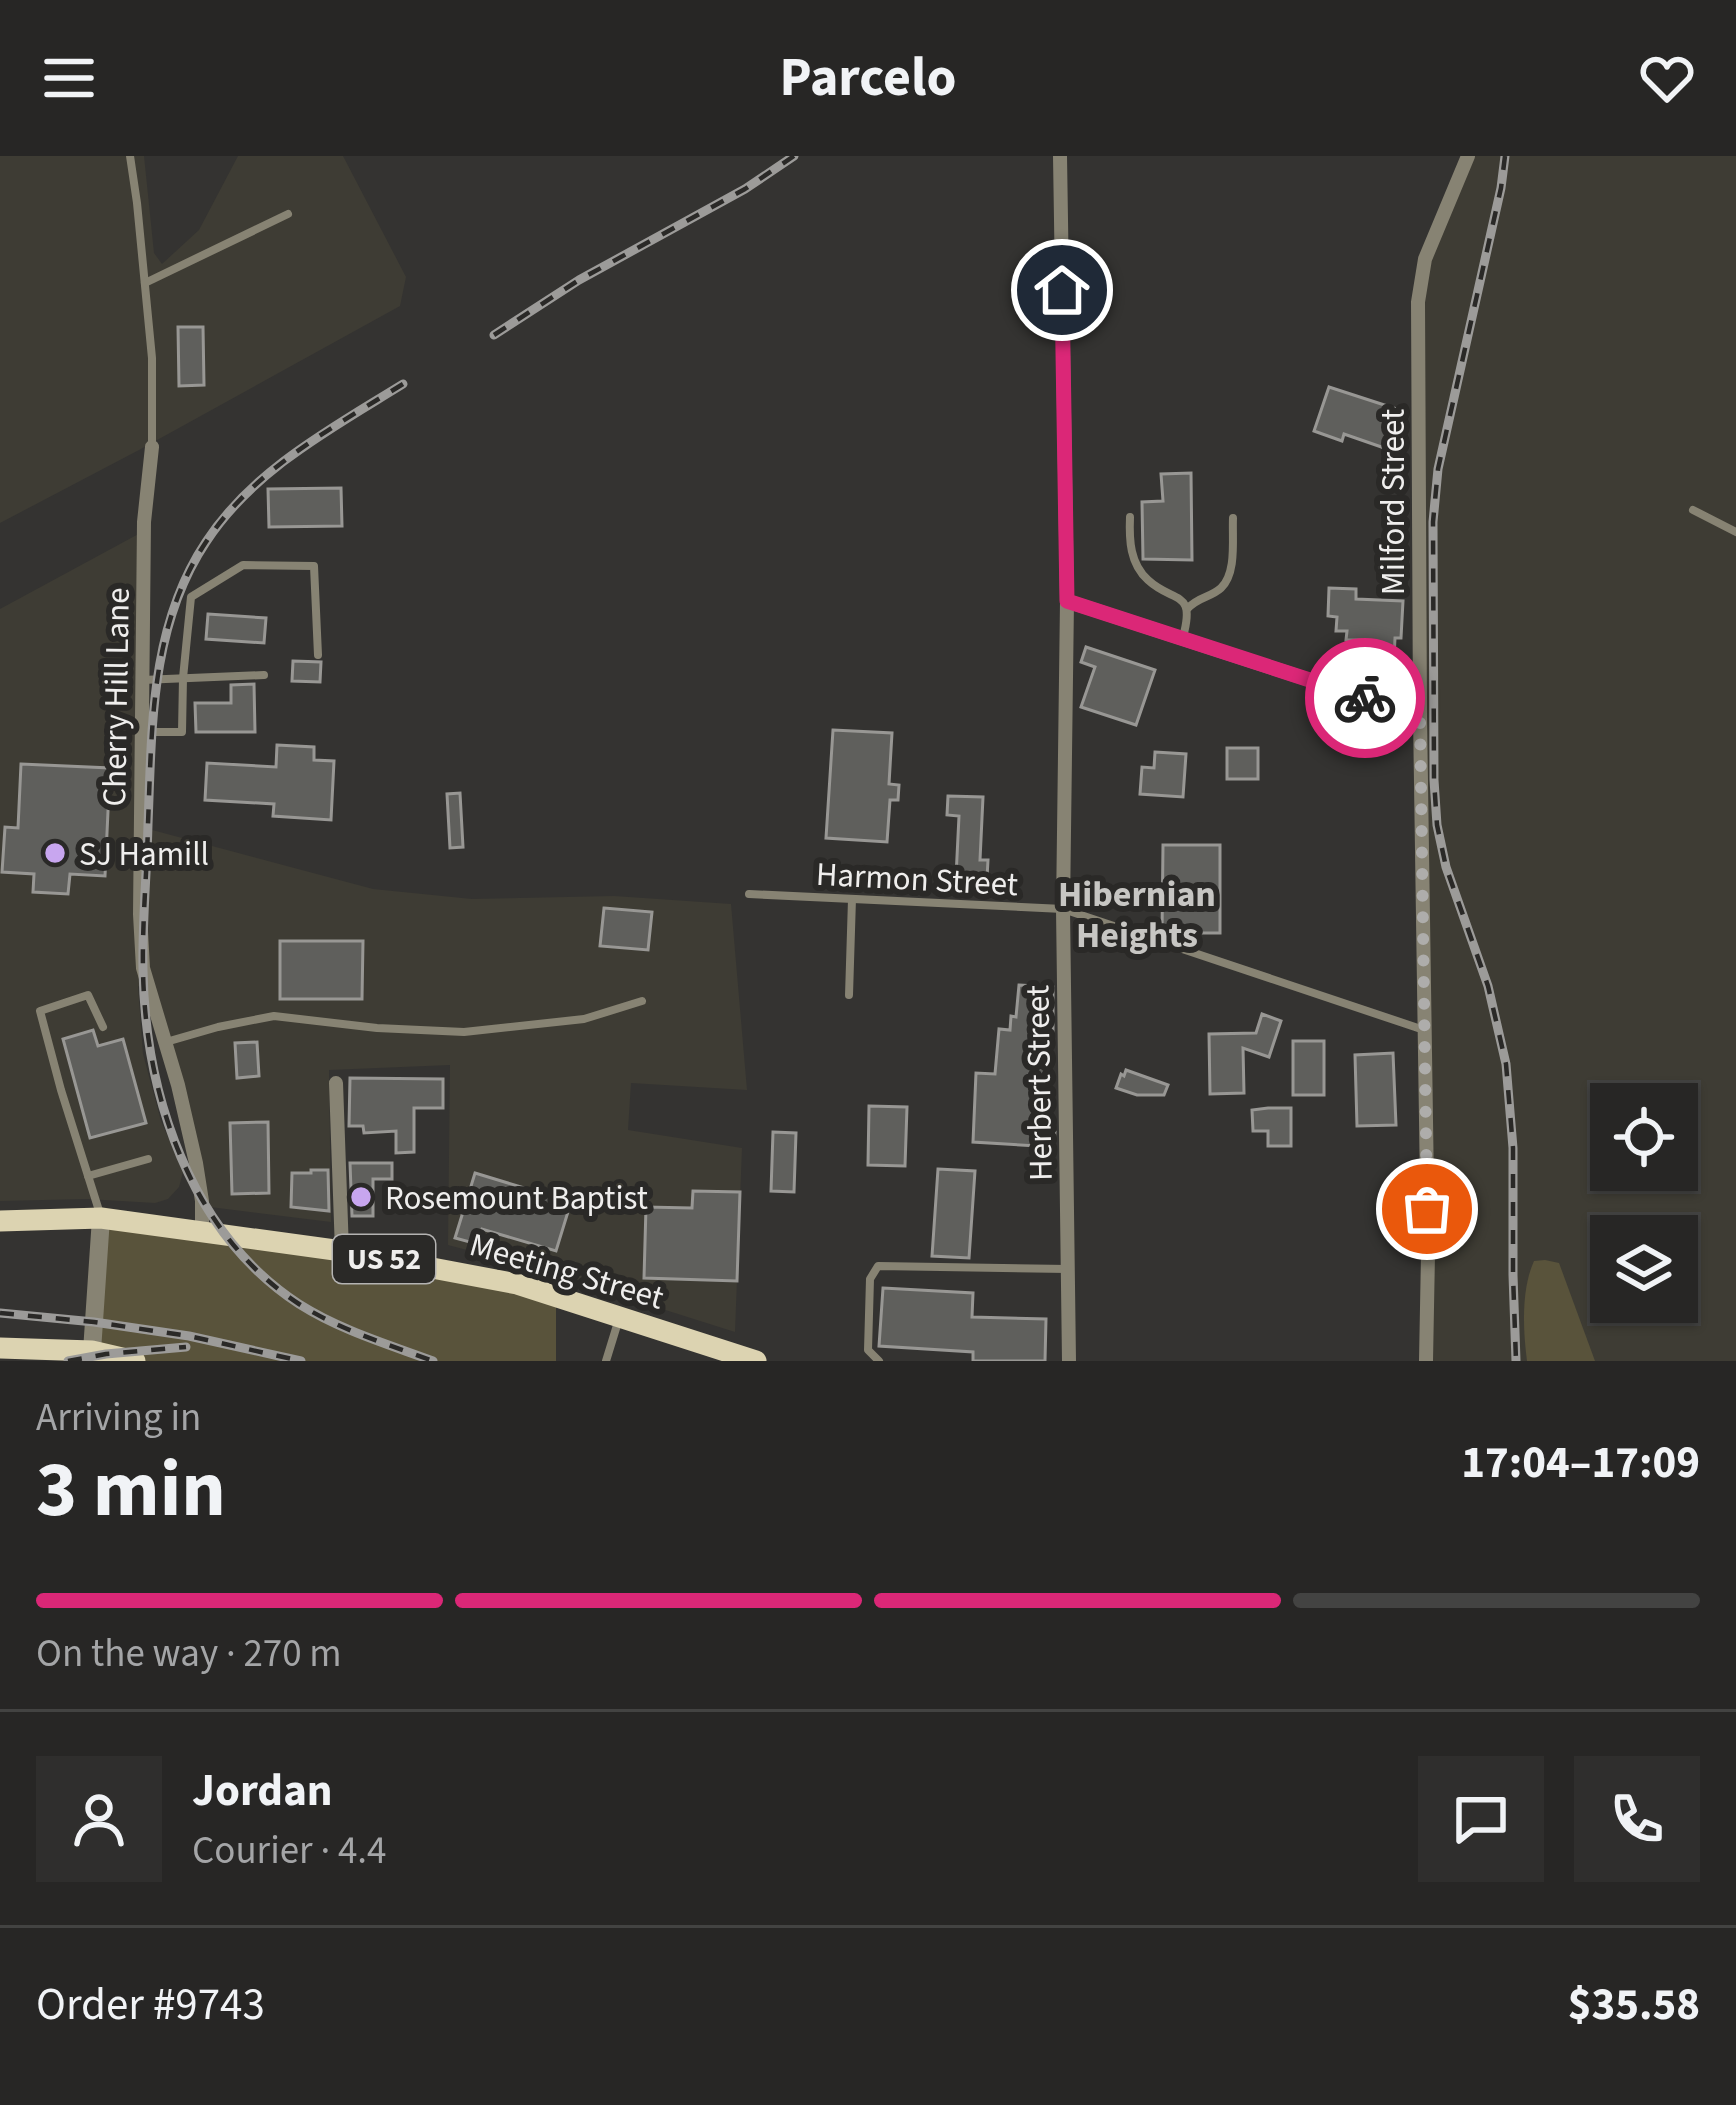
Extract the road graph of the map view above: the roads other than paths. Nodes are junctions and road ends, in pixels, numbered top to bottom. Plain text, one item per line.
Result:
1 (130, 156) edge
2 (1060, 156) edge
3 (1468, 156) edge
4 (288, 214) dead end
5 (145, 283) junction
6 (152, 447) joint
7 (1693, 509) dead end
8 (1130, 517) dead end
9 (1233, 518) dead end
10 (1736, 532) edge
11 (1067, 601) junction
12 (1187, 609) junction
13 (1183, 639) junction
14 (318, 655) dead end
15 (264, 675) dead end
16 (182, 678) junction
17 (142, 680) junction
18 (1420, 716) junction
19 (142, 732) junction
20 (749, 894) dead end
21 (853, 899) junction
22 (1064, 909) junction
23 (849, 995) dead end
24 (642, 1000) dead end
25 (103, 1027) dead end
26 (1424, 1030) junction
27 (164, 1043) junction
28 (337, 1083) dead end
29 (148, 1160) dead end
30 (88, 1176) junction
31 (101, 1218) junction
32 (0, 1221) edge
33 (202, 1233) junction
34 (342, 1251) junction
35 (1068, 1269) junction
36 (619, 1317) junction
37 (0, 1348) edge
38 (92, 1356) edge
39 (135, 1361) edge
40 (606, 1361) edge
41 (756, 1361) edge
42 (880, 1361) edge
43 (1069, 1361) edge
44 (1426, 1361) edge

1 - 5 lane, Cherry Hill Lane
2 - 11 street, Herbert Street
3 - 18 street, Milford Street
4 - 5 lane
5 - 6 lane, Cherry Hill Lane
6 - 17 street, Cherry Hill Lane
7 - 10 lane
8 - 12 lane
9 - 12 lane
11 - 13 street
11 - 22 street, Herbert Street
12 - 13 lane
13 - 18 street
14 - 16 lane
15 - 16 lane
16 - 17 lane
16 - 19 lane
17 - 19 street, Cherry Hill Lane
18 - 26 street, Milford Street
19 - 27 street, Cherry Hill Lane
20 - 21 lane, Harmon Street
21 - 22 lane, Harmon Street
21 - 23 lane
22 - 26 lane, Harmon Street
22 - 35 street, Herbert Street
24 - 27 lane
25 - 30 lane
26 - 44 street, Milford Street
27 - 33 street, Cherry Hill Lane
28 - 34 street
29 - 30 lane
30 - 31 lane
31 - 32 main road, Meeting Street / US 52
31 - 33 main road, Meeting Street / US 52
31 - 38 street
33 - 34 main road, Meeting Street / US 52
34 - 36 main road, Meeting Street / US 52
35 - 42 lane
35 - 43 street, Herbert Street
36 - 40 lane
36 - 41 main road, Meeting Street / US 52
37 - 38 main road
38 - 39 main road

